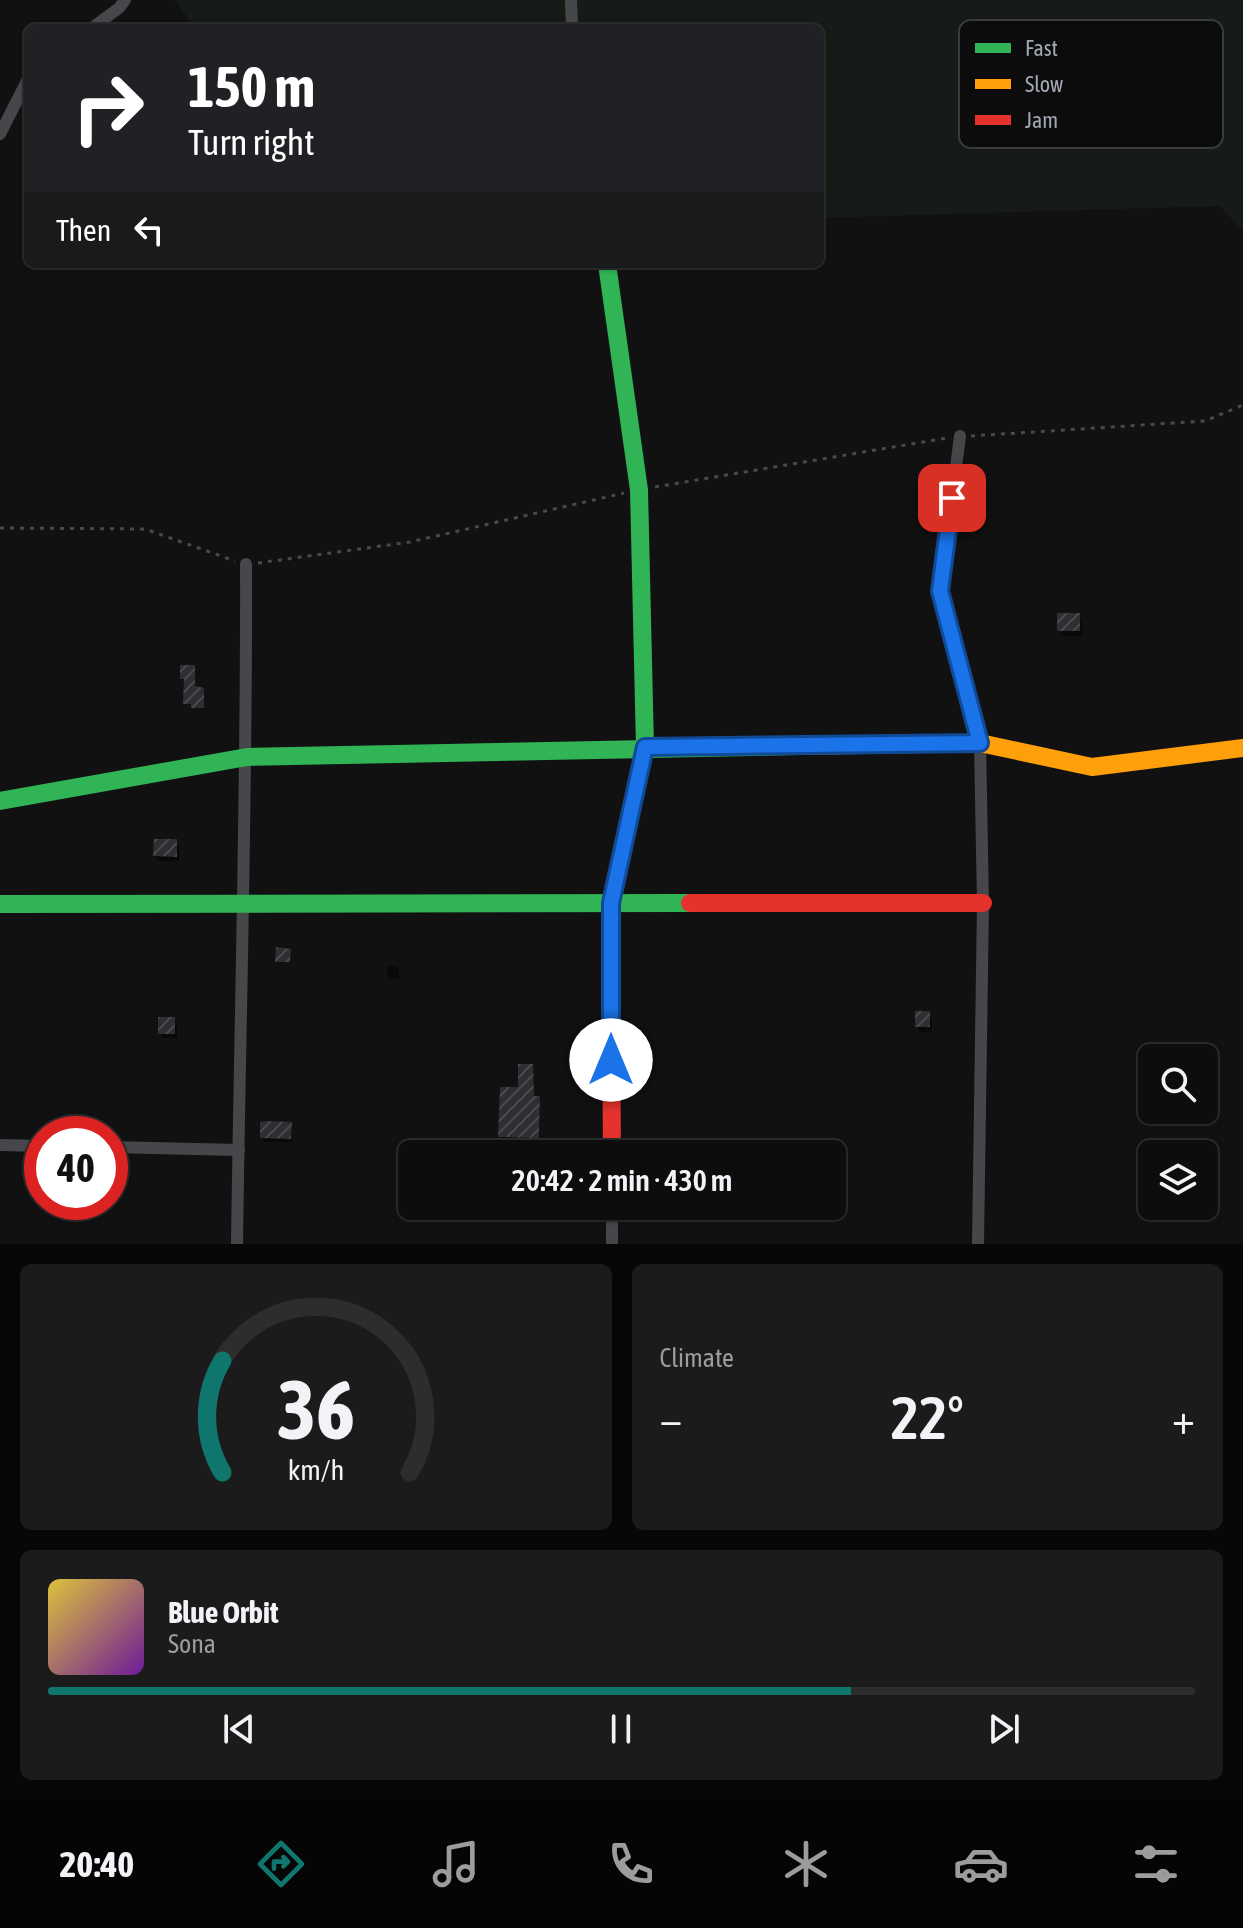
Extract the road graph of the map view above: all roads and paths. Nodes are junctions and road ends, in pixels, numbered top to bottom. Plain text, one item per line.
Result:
1 (125, 0) edge
2 (571, 0) edge
3 (98, 24) edge
4 (572, 24) edge
5 (24, 87) edge
6 (0, 134) edge
7 (608, 268) edge
8 (1243, 405) edge
9 (960, 436) junction
10 (639, 490) junction
11 (0, 528) edge
12 (246, 564) junction
13 (980, 743) junction
14 (645, 747) junction
15 (1243, 748) edge
16 (247, 757) junction
17 (0, 801) edge
18 (611, 903) junction
19 (983, 903) junction
20 (0, 904) edge
21 (242, 904) junction
22 (612, 1140) edge
23 (0, 1145) edge
24 (24, 1146) edge
25 (128, 1147) edge
26 (239, 1150) junction
27 (612, 1220) edge
28 (237, 1244) edge
29 (612, 1244) edge
30 (978, 1244) edge

1 - 3 street
2 - 4 street
5 - 6 street
7 - 10 street
8 - 9 path
9 - 10 path
9 - 13 street
10 - 12 path
10 - 14 street
11 - 12 path
12 - 16 street
13 - 14 street
13 - 15 street
13 - 19 street
14 - 16 street
14 - 18 street
16 - 17 street
16 - 21 street
18 - 19 street
18 - 21 street
18 - 22 street
19 - 30 street
20 - 21 street
21 - 26 street
23 - 24 street
25 - 26 street
26 - 28 street
27 - 29 street

